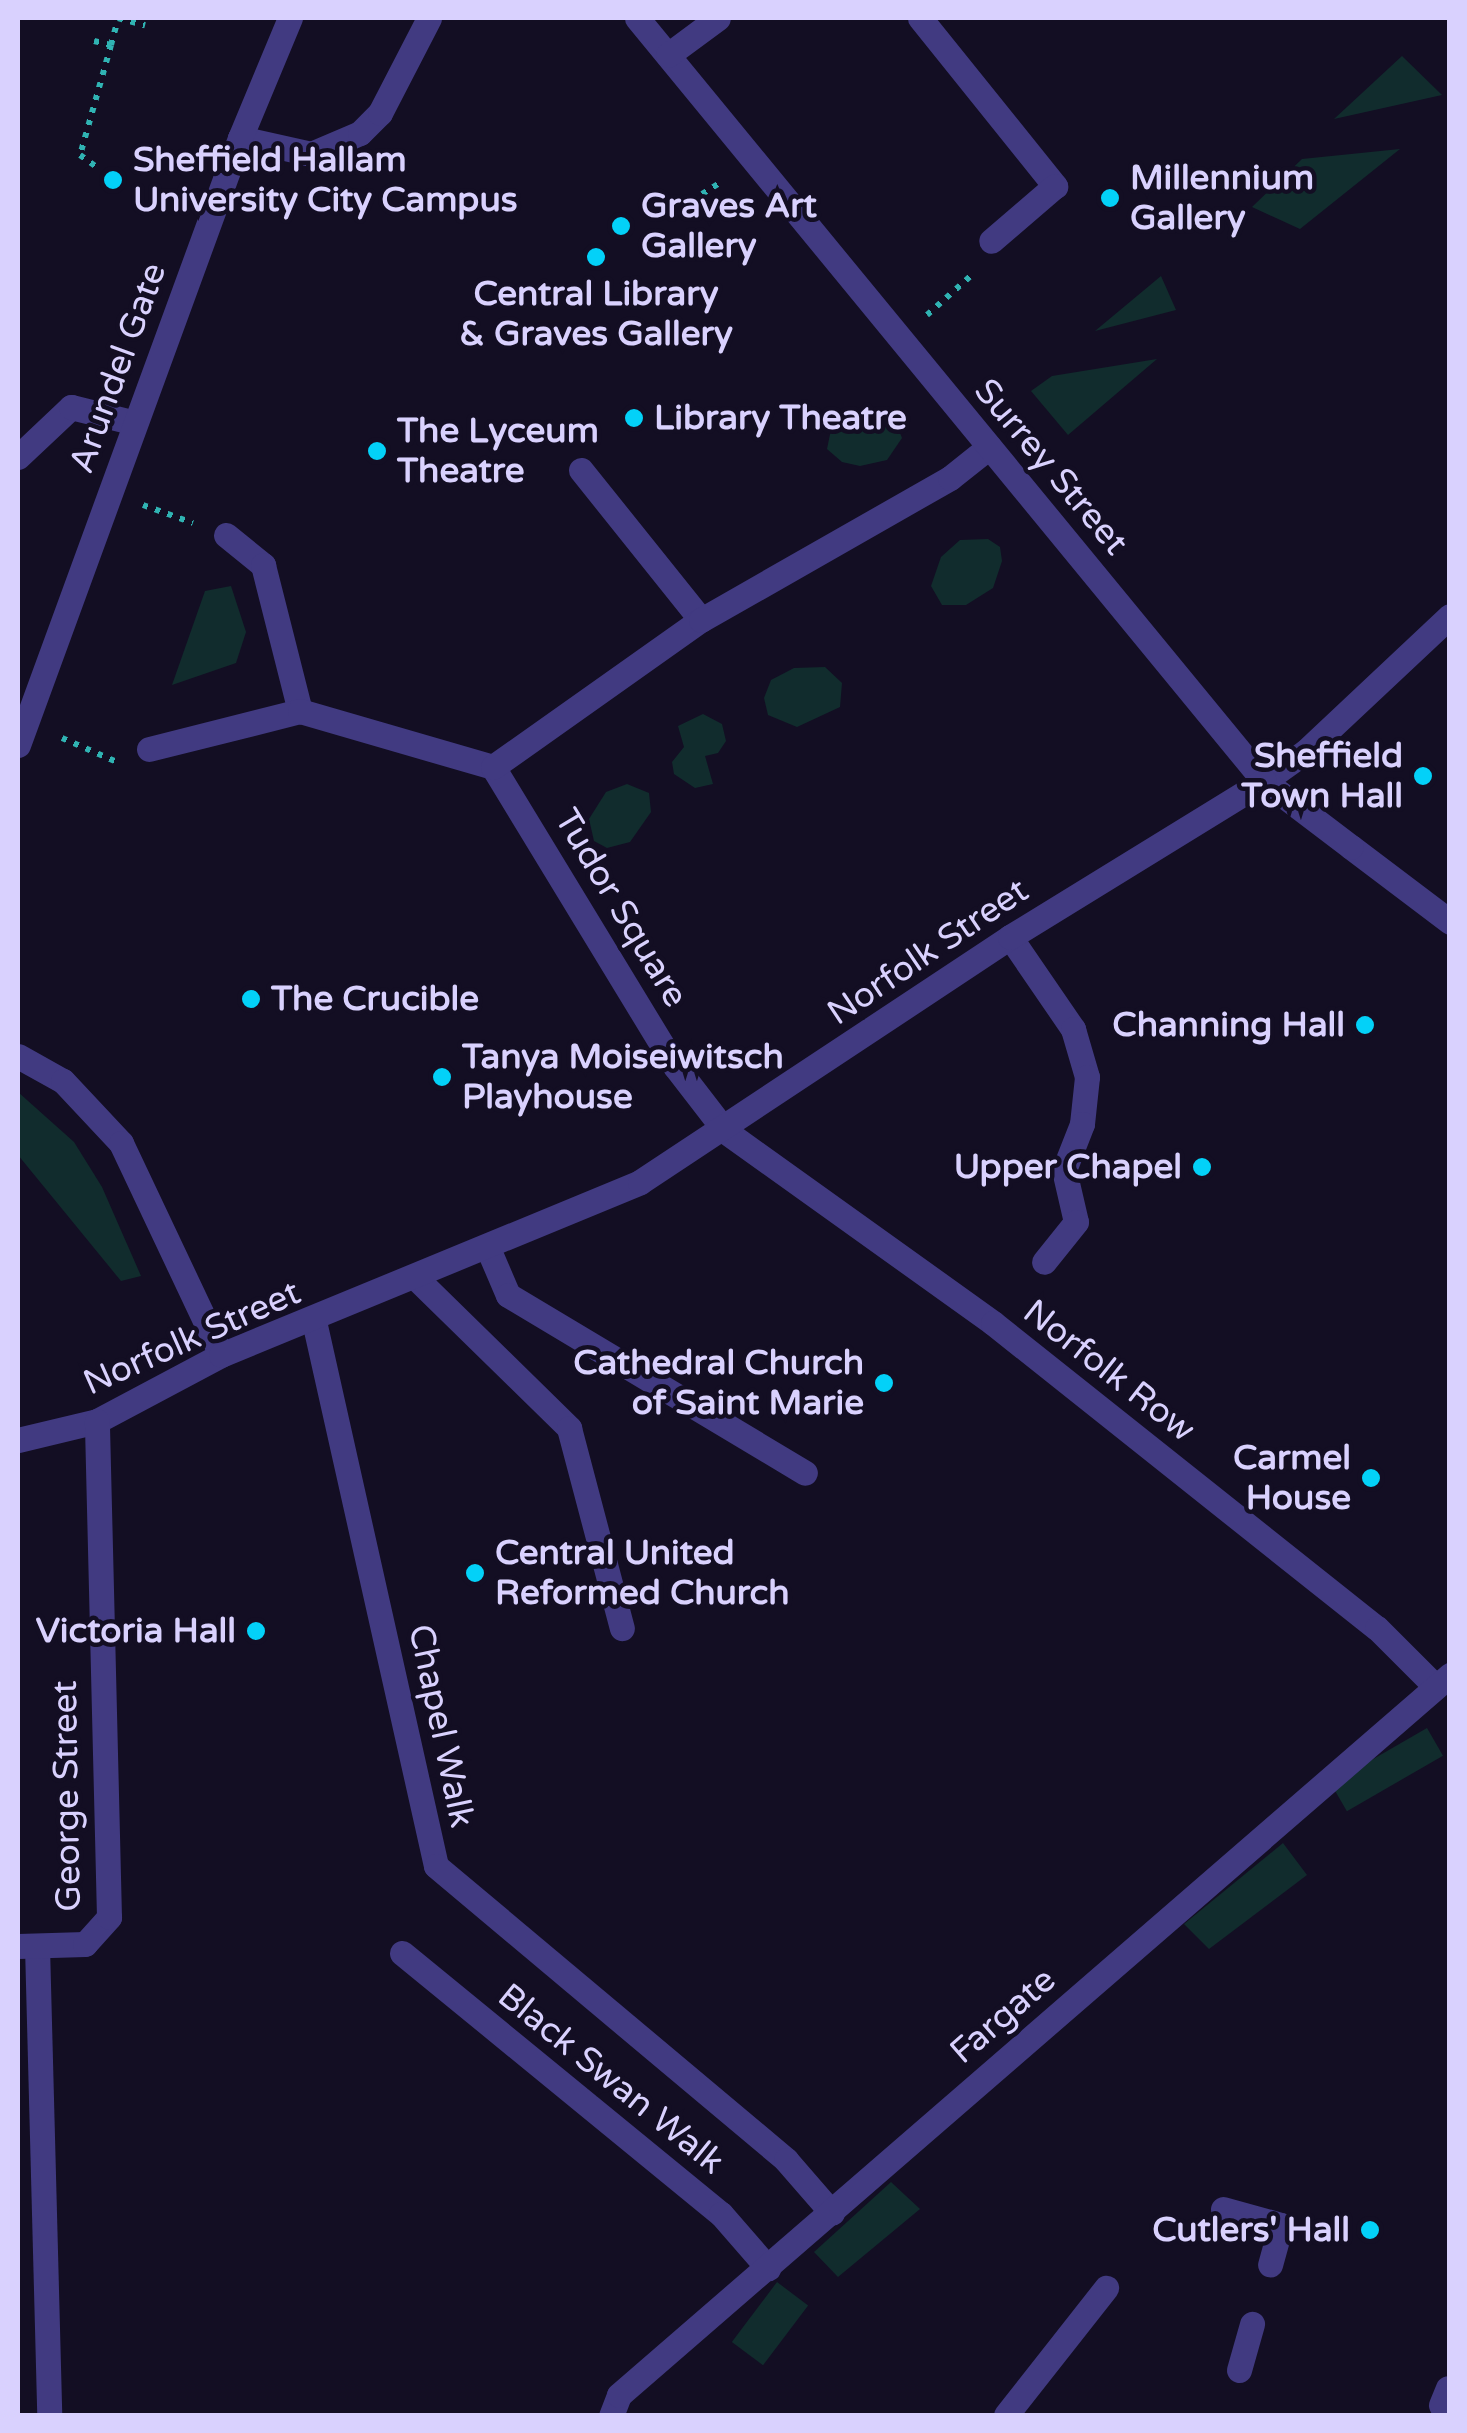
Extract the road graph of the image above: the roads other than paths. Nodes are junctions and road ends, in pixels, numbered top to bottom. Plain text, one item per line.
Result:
1 (290, 18) edge
2 (429, 18) edge
3 (637, 18) edge
4 (718, 18) edge
5 (920, 18) edge
6 (668, 55) junction
7 (240, 138) junction
8 (991, 241) road end
9 (135, 424) junction
10 (988, 447) junction
11 (18, 457) edge
12 (581, 470) dead end
13 (226, 536) road end
14 (1450, 616) edge
15 (700, 620) junction
16 (300, 712) junction
17 (21, 736) edge
18 (148, 749) road end
19 (493, 767) junction
20 (1264, 780) junction
21 (1450, 922) edge
22 (1010, 937) junction
23 (18, 1056) edge
24 (725, 1131) junction
25 (487, 1246) junction
26 (1044, 1262) dead end
27 (414, 1277) junction
28 (314, 1322) junction
29 (221, 1355) junction
30 (97, 1421) junction
31 (18, 1440) edge
32 (805, 1472) dead end
33 (622, 1628) dead end
34 (1442, 1680) edge
35 (27, 1946) edge
36 (402, 1952) dead end
37 (1223, 2209) dead end
38 (832, 2212) junction
39 (1270, 2265) dead end
40 (768, 2268) junction
41 (1106, 2288) dead end
42 (1252, 2324) dead end
43 (1239, 2370) dead end
44 (1006, 2415) edge
45 (49, 2416) edge
46 (611, 2416) edge

1 - 7 street, Arundel Gate
2 - 7 street
3 - 6 street, Surrey Street
4 - 6 street
5 - 8 street
6 - 10 street, Surrey Street
7 - 9 street, Arundel Gate
9 - 11 street
9 - 17 street, Arundel Gate
10 - 15 street
10 - 20 street, Surrey Street
12 - 15 street
13 - 16 street
14 - 20 street, Norfolk Street
15 - 19 street
16 - 18 street
16 - 19 street
19 - 24 street, Tudor Square
20 - 21 street, Surrey Street
20 - 22 street, Norfolk Street
22 - 24 street, Norfolk Street
22 - 26 street
23 - 29 street
24 - 25 street, Norfolk Street
24 - 34 street, Norfolk Row
25 - 27 street, Norfolk Street
25 - 32 street
27 - 28 street, Norfolk Street
27 - 33 street
28 - 29 street, Norfolk Street
28 - 38 street, Chapel Walk
29 - 30 street, Norfolk Street
30 - 31 street, Norfolk Street
30 - 35 street, George Street
34 - 38 street, Fargate
35 - 45 street, George Street
36 - 40 street, Black Swan Walk
37 - 39 street
38 - 40 street, Fargate
40 - 46 street, Fargate
41 - 44 street
42 - 43 street

